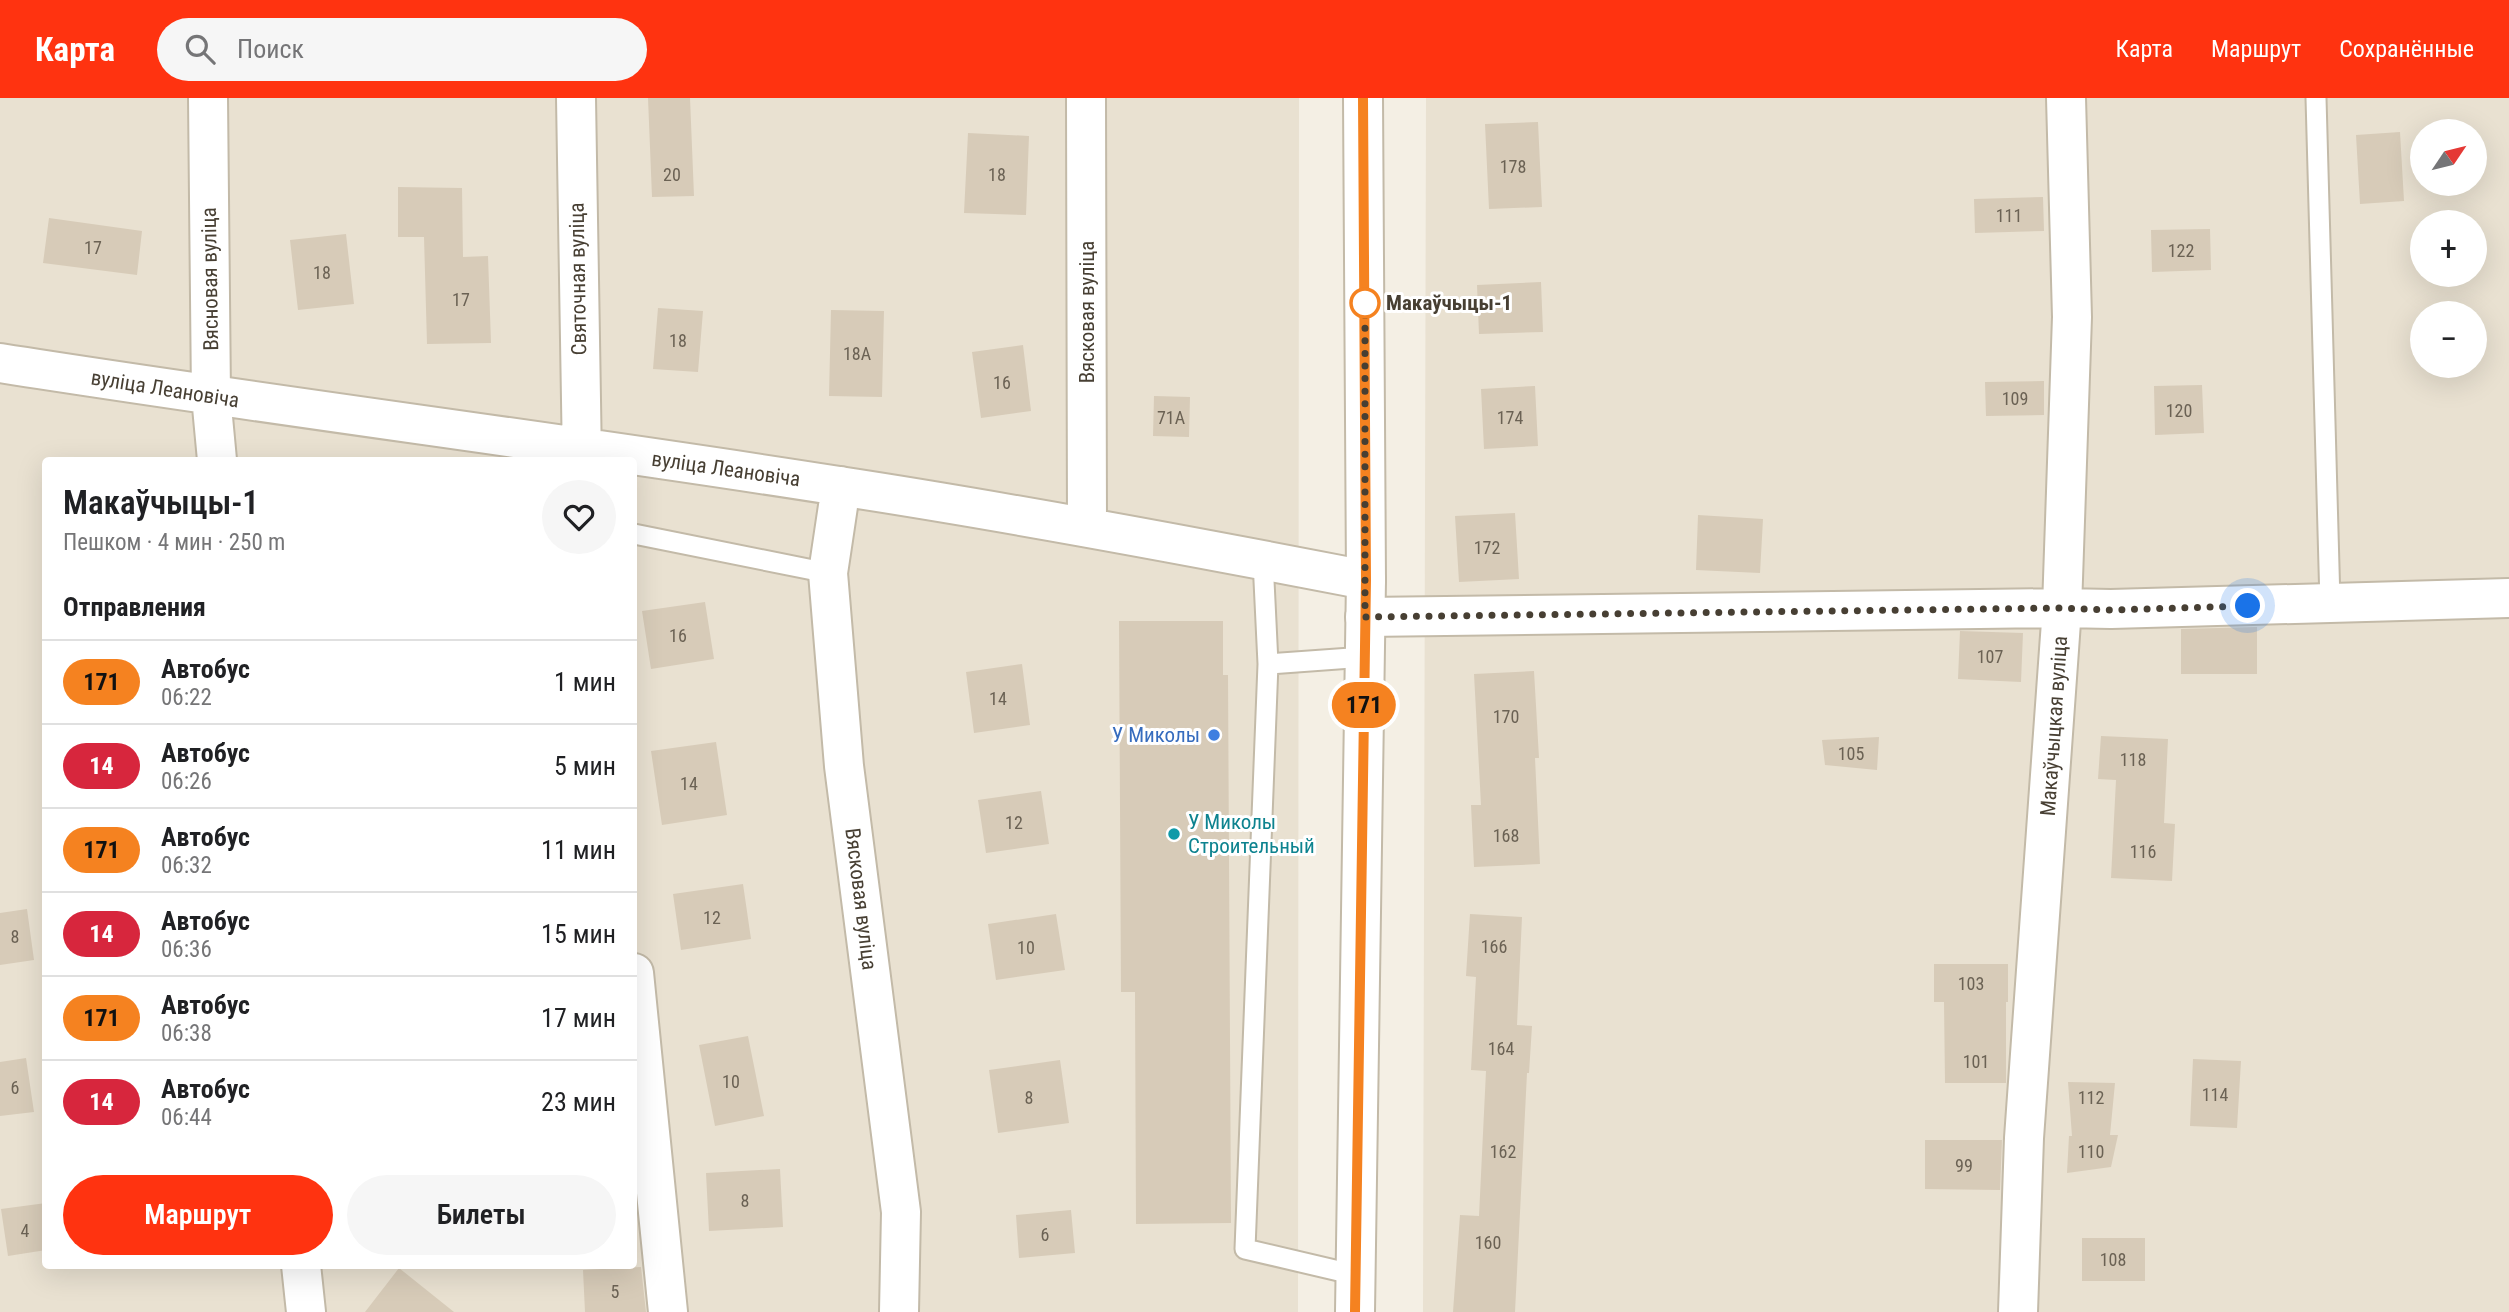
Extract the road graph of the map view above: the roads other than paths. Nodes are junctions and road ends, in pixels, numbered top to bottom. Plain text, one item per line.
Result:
1 (208, 98) edge
2 (576, 98) edge
3 (1086, 98) edge
4 (1363, 98) edge
5 (2066, 98) edge
6 (2316, 98) edge
7 (0, 363) edge
8 (211, 396) junction
9 (581, 454) edge
10 (217, 457) edge
11 (605, 457) edge
12 (637, 461) edge
13 (841, 486) junction
14 (1087, 527) junction
15 (637, 535) edge
16 (1263, 560) junction
17 (828, 573) junction
18 (1366, 598) junction
19 (2509, 598) edge
20 (2330, 603) junction
21 (2062, 608) junction
22 (1364, 657) junction
23 (1268, 664) junction
24 (637, 1004) edge
25 (301, 1269) edge
26 (1355, 1294) edge
27 (306, 1312) edge
28 (668, 1312) edge
29 (899, 1312) edge
30 (2018, 1312) edge

1 - 8 street, Вясновая вуліца
2 - 9 street, Святочная вуліца
3 - 14 street, Вясковая вуліца
4 - 18 street
5 - 21 street, Макаўчыцкая вуліца
6 - 20 lane
7 - 8 street, вуліца Леановіча
8 - 9 street, вуліца Леановіча
8 - 10 street, Вясновая вуліца
9 - 11 street, вуліца Леановіча
12 - 13 street, вуліца Леановіча
13 - 14 street, вуліца Леановіча
13 - 17 street, Вясковая вуліца
14 - 16 street, вуліца Леановіча
15 - 17 lane
16 - 18 street, вуліца Леановіча
16 - 23 lane
17 - 29 street, Вясковая вуліца
18 - 21 street, вуліца Леановіча
18 - 22 street
19 - 20 street, вуліца Леановіча
20 - 21 street, вуліца Леановіча
21 - 30 street, Макаўчыцкая вуліца
22 - 23 lane
22 - 26 street
23 - 26 lane
24 - 28 street
25 - 27 street

